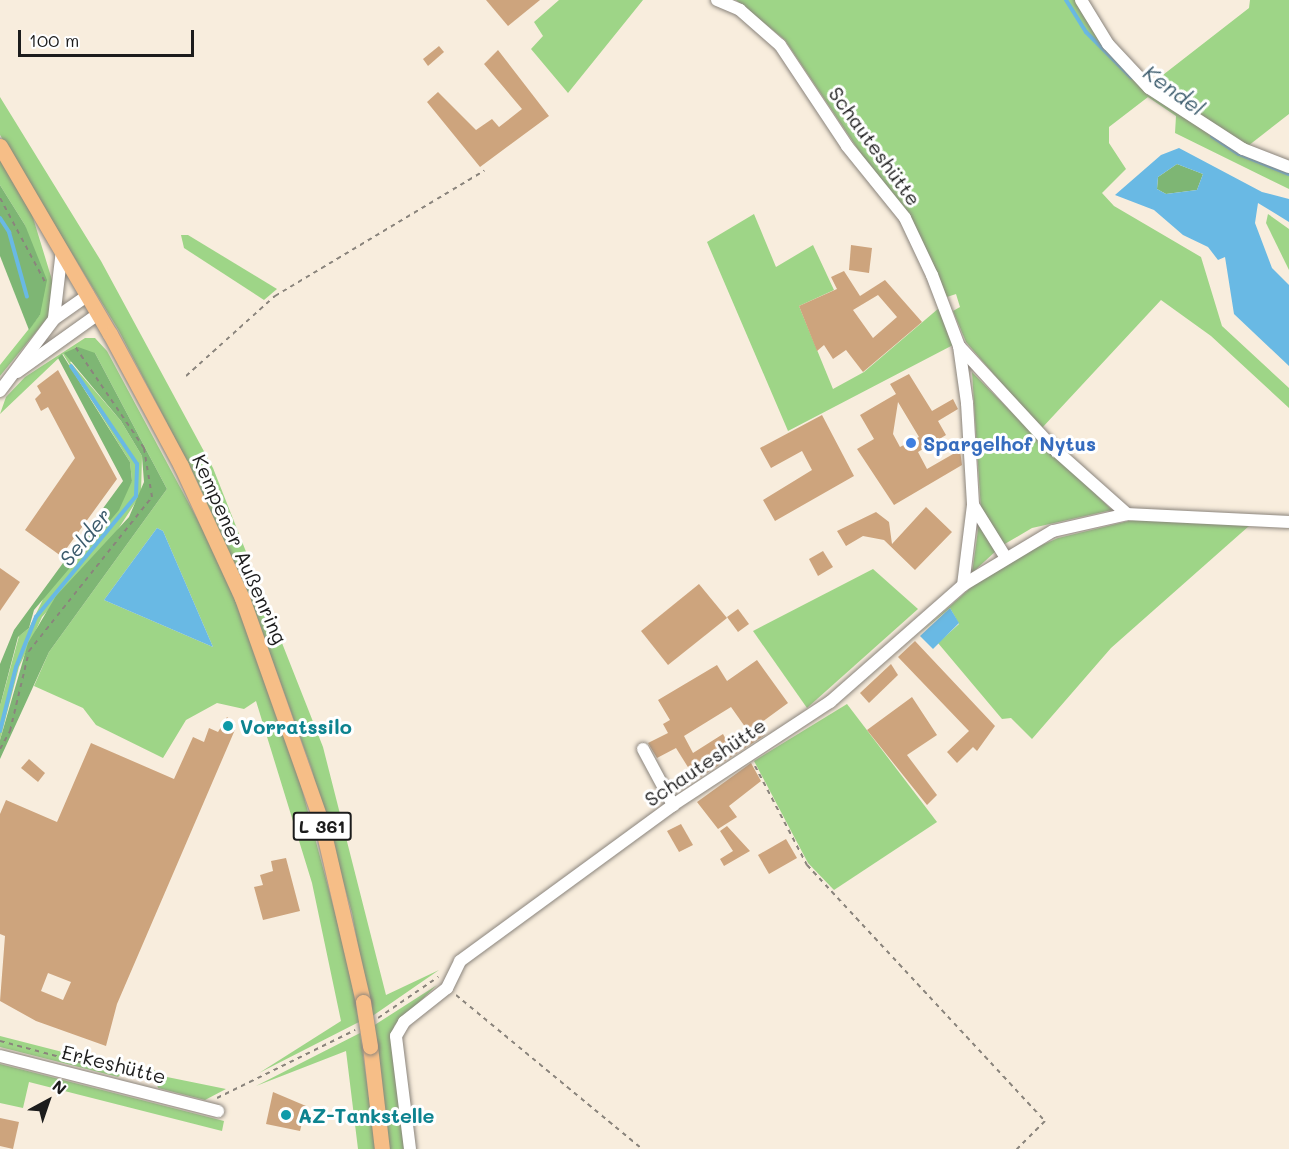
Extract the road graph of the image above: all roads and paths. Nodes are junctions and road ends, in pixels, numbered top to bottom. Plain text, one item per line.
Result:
1 (717, 0) edge
2 (1081, 0) edge
3 (0, 146) edge
4 (1289, 167) edge
5 (484, 171) dead end
6 (0, 198) edge
7 (62, 249) junction
8 (48, 288) dead end
9 (88, 295) junction
10 (99, 314) junction
11 (54, 319) junction
12 (74, 345) dead end
13 (959, 346) junction
14 (11, 376) junction
15 (186, 376) dead end
16 (0, 391) edge
17 (974, 506) junction
18 (1127, 514) junction
19 (1289, 522) edge
20 (1006, 558) junction
21 (963, 585) junction
22 (0, 749) edge
23 (643, 749) dead end
24 (749, 756) junction
25 (673, 805) junction
26 (440, 975) dead end
27 (447, 987) junction
28 (376, 1019) dead end
29 (355, 1030) dead end
30 (0, 1041) edge
31 (0, 1056) edge
32 (122, 1073) dead end
33 (207, 1095) dead end
34 (218, 1111) dead end
35 (382, 1149) edge
36 (410, 1149) edge
37 (642, 1149) edge
38 (1017, 1149) edge

1 - 13 street, Schauteshütte
2 - 4 street
3 - 7 main road, Kempener Außenring / L 361
5 - 15 path
6 - 8 path
7 - 9 main road, Kempener Außenring / L 361
7 - 11 street
9 - 10 main road, Kempener Außenring / L 361
9 - 11 street
10 - 14 street
10 - 35 main road, Kempener Außenring / L 361, bridge
11 - 14 street
12 - 22 path
13 - 17 street, Schauteshütte
13 - 18 street, Schauteshütte
14 - 16 street
17 - 20 street, Schauteshütte
17 - 21 street, Schauteshütte
18 - 19 street, Schauteshütte
18 - 20 street, Schauteshütte
20 - 21 street, Schauteshütte
21 - 24 street, Schauteshütte
23 - 25 street
24 - 25 street, Schauteshütte
24 - 38 path
25 - 27 street, Schauteshütte
26 - 28 path
27 - 36 street
27 - 37 path
29 - 33 path
30 - 32 path
31 - 34 street, Erkeshütte

